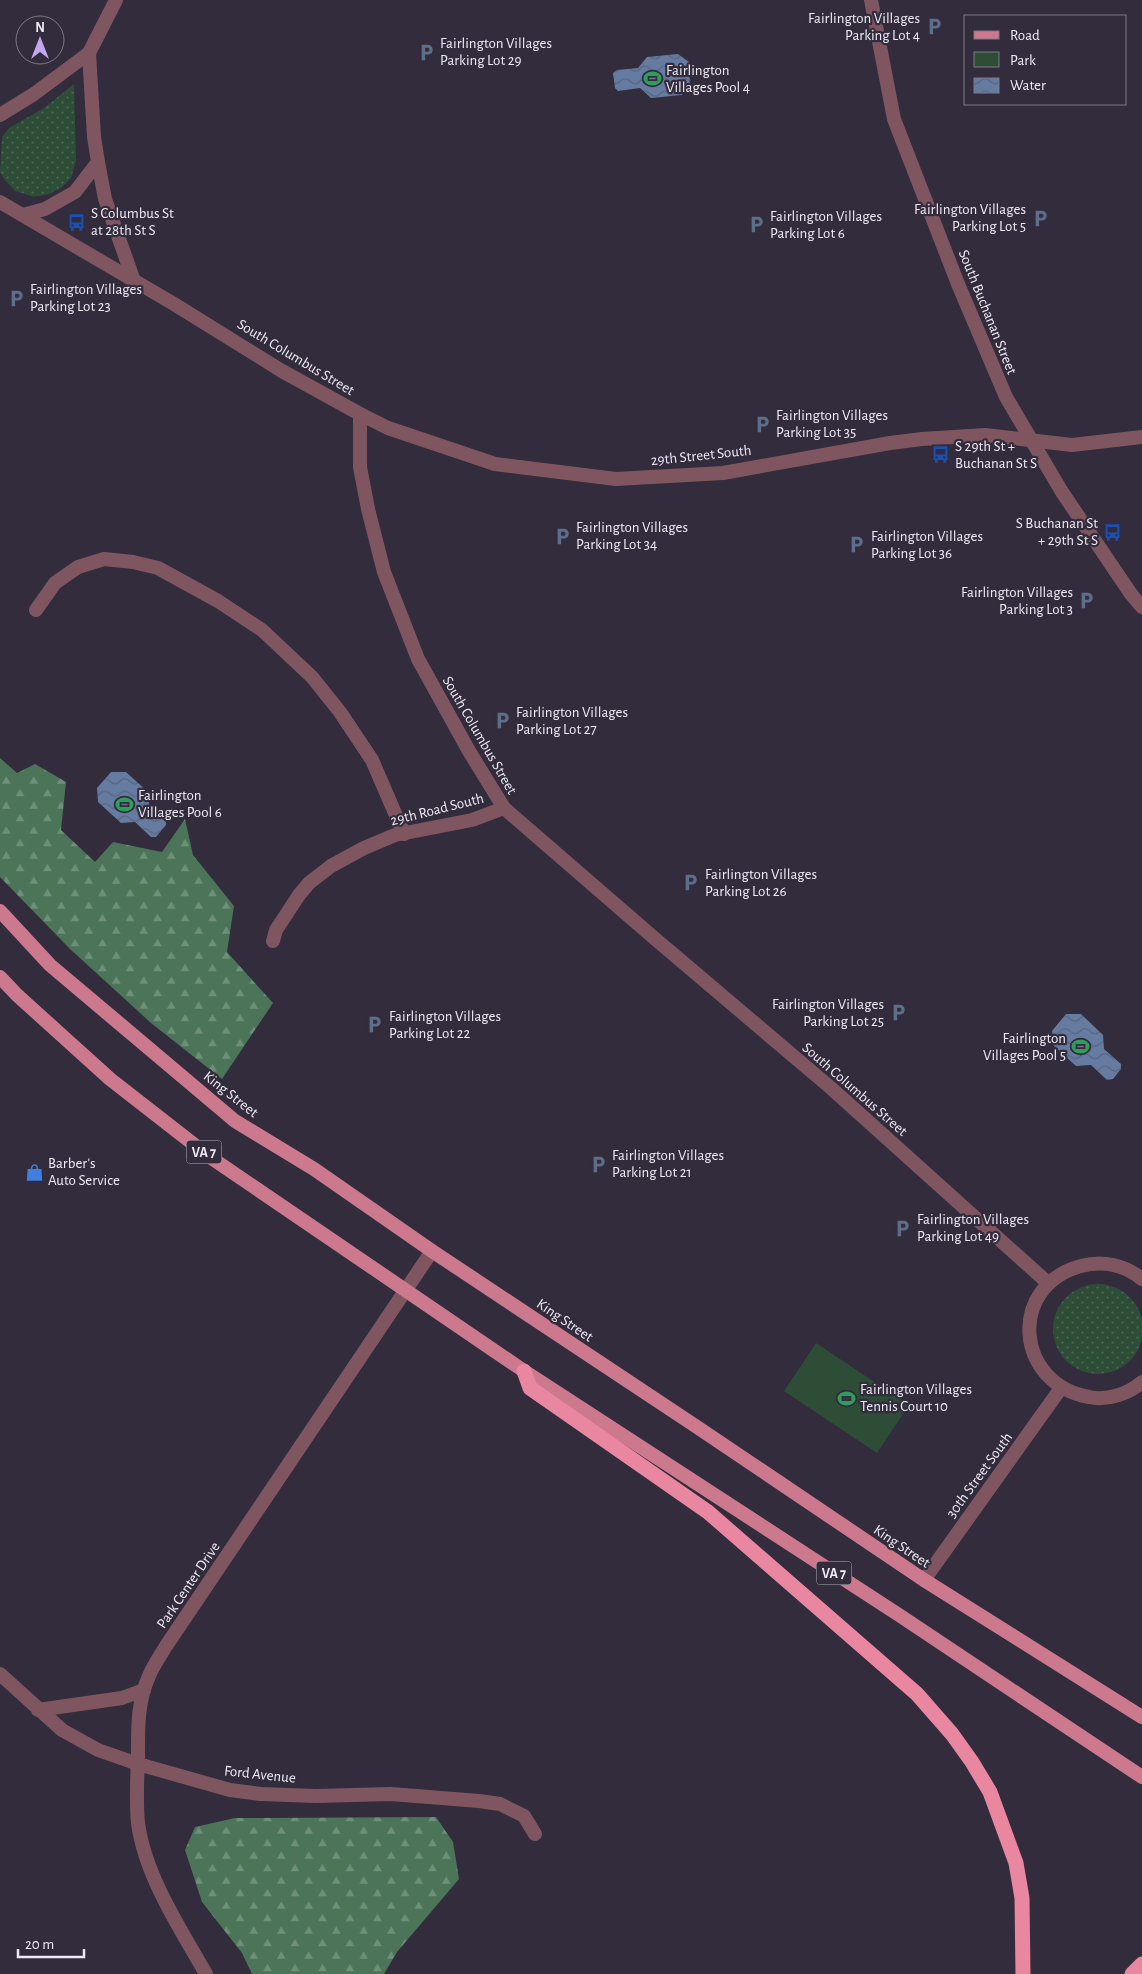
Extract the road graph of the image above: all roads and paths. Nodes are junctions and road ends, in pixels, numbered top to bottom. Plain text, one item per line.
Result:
1 (116, 0) edge
2 (871, 0) edge
3 (90, 53) junction
4 (0, 115) edge
5 (98, 162) junction
6 (0, 202) edge
7 (23, 215) junction
8 (134, 280) junction
9 (360, 414) junction
10 (1142, 437) edge
11 (1031, 440) junction
12 (1142, 607) edge
13 (36, 610) dead end
14 (504, 808) junction
15 (404, 834) junction
16 (0, 911) edge
17 (273, 941) dead end
18 (0, 977) edge
19 (432, 1251) junction
20 (1142, 1278) edge
21 (1048, 1283) junction
22 (405, 1291) junction
23 (524, 1371) junction
24 (1142, 1382) edge
25 (1061, 1388) junction
26 (924, 1580) junction
27 (0, 1674) edge
28 (144, 1690) junction
29 (38, 1710) junction
30 (1142, 1717) edge
31 (138, 1764) junction
32 (1142, 1777) edge
33 (535, 1834) dead end
34 (1142, 1964) edge
35 (206, 1974) edge
36 (1023, 1974) edge
37 (1132, 1974) edge

1 - 3 street
2 - 11 street, South Buchanan Street
3 - 4 street
3 - 5 street
5 - 7 street
5 - 8 street
6 - 7 street, South Columbus Street
7 - 8 street, South Columbus Street
8 - 9 street, South Columbus Street
9 - 11 street, 29th Street South
9 - 14 street, South Columbus Street
10 - 11 street, 29th Street South
11 - 12 street, South Buchanan Street
13 - 15 street
14 - 15 street, 29th Road South
14 - 21 street, South Columbus Street
15 - 17 street, 29th Road South
16 - 19 main road, King Street
18 - 22 main road, VA 7
19 - 22 street, Park Center Drive
19 - 26 main road, King Street
20 - 21 street
21 - 25 street
22 - 23 main road, VA 7
22 - 28 street, Park Center Drive
23 - 32 main road, VA 7
23 - 36 highway
24 - 25 street
25 - 26 street, 30th Street South
26 - 30 main road, King Street
27 - 29 street, Ford Avenue
28 - 29 street
28 - 31 street, Park Center Drive
29 - 31 street, Ford Avenue
31 - 33 street, Ford Avenue
31 - 35 street, Park Center Drive
34 - 37 highway

